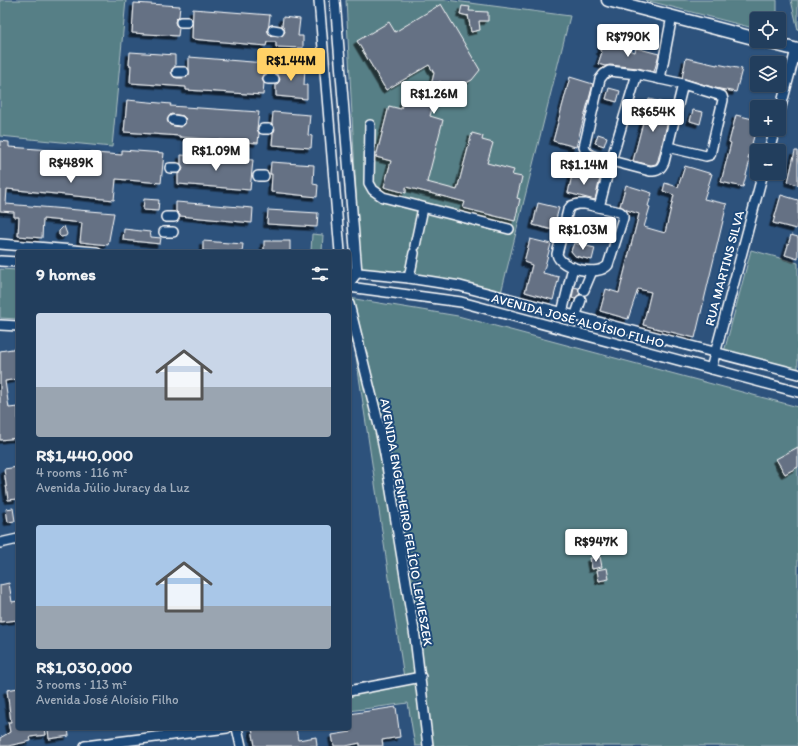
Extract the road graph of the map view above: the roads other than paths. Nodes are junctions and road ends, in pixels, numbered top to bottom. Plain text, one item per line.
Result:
1 (319, 0) edge
2 (335, 0) edge
3 (608, 0) edge
4 (672, 16) junction
5 (750, 37) edge
6 (786, 47) edge
7 (797, 50) edge
8 (637, 74) junction
9 (660, 79) junction
10 (683, 84) junction
11 (783, 100) edge
12 (370, 125) dead end
13 (668, 147) junction
14 (611, 161) junction
15 (761, 180) edge
16 (599, 207) junction
17 (423, 208) junction
18 (509, 229) dead end
19 (0, 244) edge
20 (72, 250) edge
21 (340, 250) edge
22 (0, 260) edge
23 (16, 262) edge
24 (573, 267) junction
25 (592, 271) junction
26 (353, 272) edge
27 (409, 278) junction
28 (351, 287) edge
29 (584, 290) dead end
30 (581, 300) dead end
31 (351, 312) edge
32 (562, 313) junction
33 (575, 317) junction
34 (0, 325) edge
35 (16, 326) edge
36 (715, 353) junction
37 (711, 369) junction
38 (798, 374) edge
39 (798, 392) edge
40 (16, 539) edge
41 (0, 542) edge
42 (420, 677) junction
43 (351, 691) edge
44 (211, 730) edge
45 (237, 730) edge
46 (85, 746) edge
47 (240, 746) edge
48 (428, 746) edge

1 - 21 street
2 - 26 street
3 - 4 main road
4 - 5 main road
4 - 9 street
6 - 7 main road
7 - 11 street
8 - 9 street
8 - 14 street
8 - 14 street
9 - 10 street
10 - 13 street
10 - 13 street
12 - 17 street
13 - 14 street
14 - 16 street
15 - 36 street, RUA MARTINS SILVA
16 - 24 street
16 - 25 street
17 - 18 street
17 - 27 street
19 - 20 street
22 - 23 street
24 - 25 street
24 - 32 street
25 - 29 street
26 - 27 street, AVENIDA JOSÉ ALOÍSIO FILHO
27 - 32 street, AVENIDA JOSÉ ALOÍSIO FILHO
28 - 37 street, AVENIDA JOSÉ ALOÍSIO FILHO
30 - 33 street
31 - 42 street, AVENIDA ENGENHEIRO FELÍCIO LEMIESZEK
32 - 33 street, AVENIDA JOSÉ ALOÍSIO FILHO
33 - 36 street, AVENIDA JOSÉ ALOÍSIO FILHO
34 - 35 street
36 - 37 street, RUA MARTINS SILVA
36 - 38 street, AVENIDA JOSÉ ALOÍSIO FILHO
37 - 39 street, AVENIDA JOSÉ ALOÍSIO FILHO
40 - 41 street
42 - 43 street
42 - 48 street, AVENIDA ENGENHEIRO FELÍCIO LEMIESZEK
44 - 46 street
45 - 47 street

